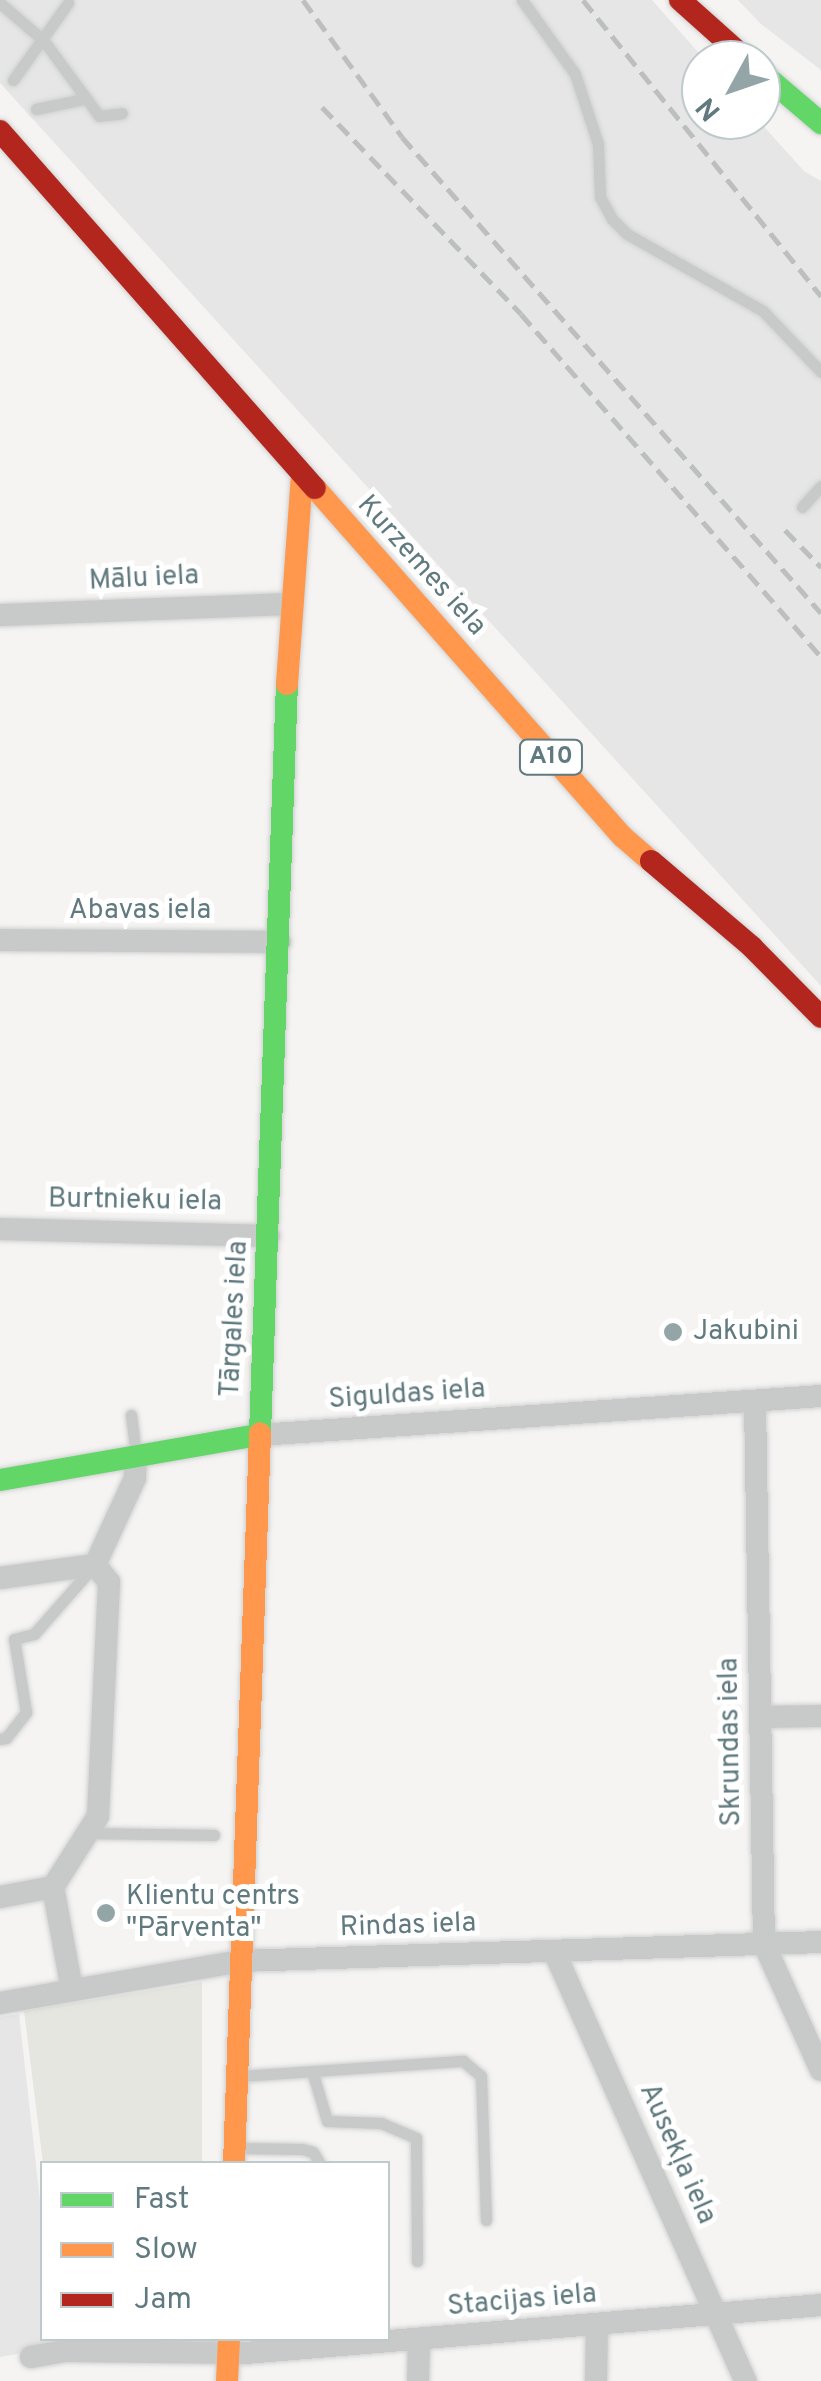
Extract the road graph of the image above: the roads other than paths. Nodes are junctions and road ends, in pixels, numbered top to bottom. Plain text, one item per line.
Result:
1 (522, 0) edge
2 (680, 0) edge
3 (695, 0) edge
4 (0, 3) edge
5 (68, 3) dead end
6 (725, 40) edge
7 (731, 40) edge
8 (44, 41) junction
9 (13, 80) dead end
10 (781, 89) edge
11 (84, 100) junction
12 (36, 109) dead end
13 (122, 112) dead end
14 (821, 123) edge
15 (0, 131) edge
16 (821, 372) edge
17 (302, 477) junction
18 (821, 486) edge
19 (802, 506) dead end
20 (290, 604) junction
21 (0, 615) edge
22 (0, 940) edge
23 (280, 942) junction
24 (821, 1017) edge
25 (0, 1229) edge
26 (269, 1236) junction
27 (821, 1396) edge
28 (756, 1400) junction
29 (131, 1414) dead end
30 (259, 1434) junction
31 (136, 1455) junction
32 (0, 1480) edge
33 (95, 1565) junction
34 (0, 1578) edge
35 (14, 1639) junction
36 (0, 1642) edge
37 (821, 1716) edge
38 (760, 1717) junction
39 (0, 1740) edge
40 (89, 1833) junction
41 (214, 1835) dead end
42 (53, 1886) junction
43 (0, 1897) edge
44 (821, 1942) edge
45 (764, 1944) junction
46 (554, 1951) junction
47 (240, 1961) junction
48 (72, 1990) junction
49 (0, 2003) edge
50 (821, 2070) edge
51 (313, 2074) junction
52 (236, 2076) junction
53 (234, 2156) edge
54 (318, 2161) edge
55 (486, 2220) dead end
56 (418, 2261) dead end
57 (821, 2306) edge
58 (715, 2313) junction
59 (596, 2325) junction
60 (420, 2339) junction
61 (390, 2340) edge
62 (369, 2341) edge
63 (318, 2343) edge
64 (229, 2345) edge
65 (31, 2357) dead end
66 (227, 2381) edge
67 (418, 2381) edge
68 (596, 2381) edge
69 (745, 2381) edge

1 - 16 lane
2 - 6 main road
3 - 7 main road
4 - 8 lane
5 - 8 lane
8 - 9 lane
8 - 11 lane
10 - 14 main road
11 - 12 lane
11 - 13 lane
15 - 17 main road, Kurzemes iela / A10
17 - 20 main road, Tārgales iela
17 - 24 main road, Kurzemes iela / A10
18 - 19 lane
20 - 21 street, Mālu iela
20 - 23 main road, Tārgales iela
22 - 23 street, Abavas iela
23 - 26 main road, Tārgales iela
25 - 26 street, Burtnieku iela
26 - 30 main road, Tārgales iela
27 - 28 street, Siguldas iela
28 - 30 street, Siguldas iela
28 - 38 street, Skrundas iela
29 - 31 lane
30 - 31 main road, Siguldas iela
30 - 47 main road, Tārgales iela
31 - 32 main road, Siguldas iela
31 - 33 street
33 - 34 street
33 - 35 lane
33 - 40 street
35 - 36 lane
35 - 39 lane
37 - 38 street
38 - 45 street, Skrundas iela
40 - 41 lane
40 - 42 street
42 - 43 street
42 - 48 street
44 - 45 street, Rindas iela
45 - 46 street, Rindas iela
45 - 50 street, Skrundas iela
46 - 47 street, Rindas iela
46 - 58 street, Ausekļa iela
47 - 48 street, Rindas iela
47 - 52 main road, Tārgales iela
48 - 49 street, Rindas iela
51 - 52 lane
51 - 55 lane
51 - 56 lane
52 - 53 main road, Tārgales iela
53 - 54 lane
57 - 58 street, Stacijas iela
58 - 59 street, Stacijas iela
58 - 69 street, Ausekļa iela
59 - 60 street, Stacijas iela
59 - 68 street
60 - 61 street, Stacijas iela
60 - 67 street
62 - 63 street, Stacijas iela
63 - 64 street, Stacijas iela
64 - 65 street, Stacijas iela
64 - 66 main road

